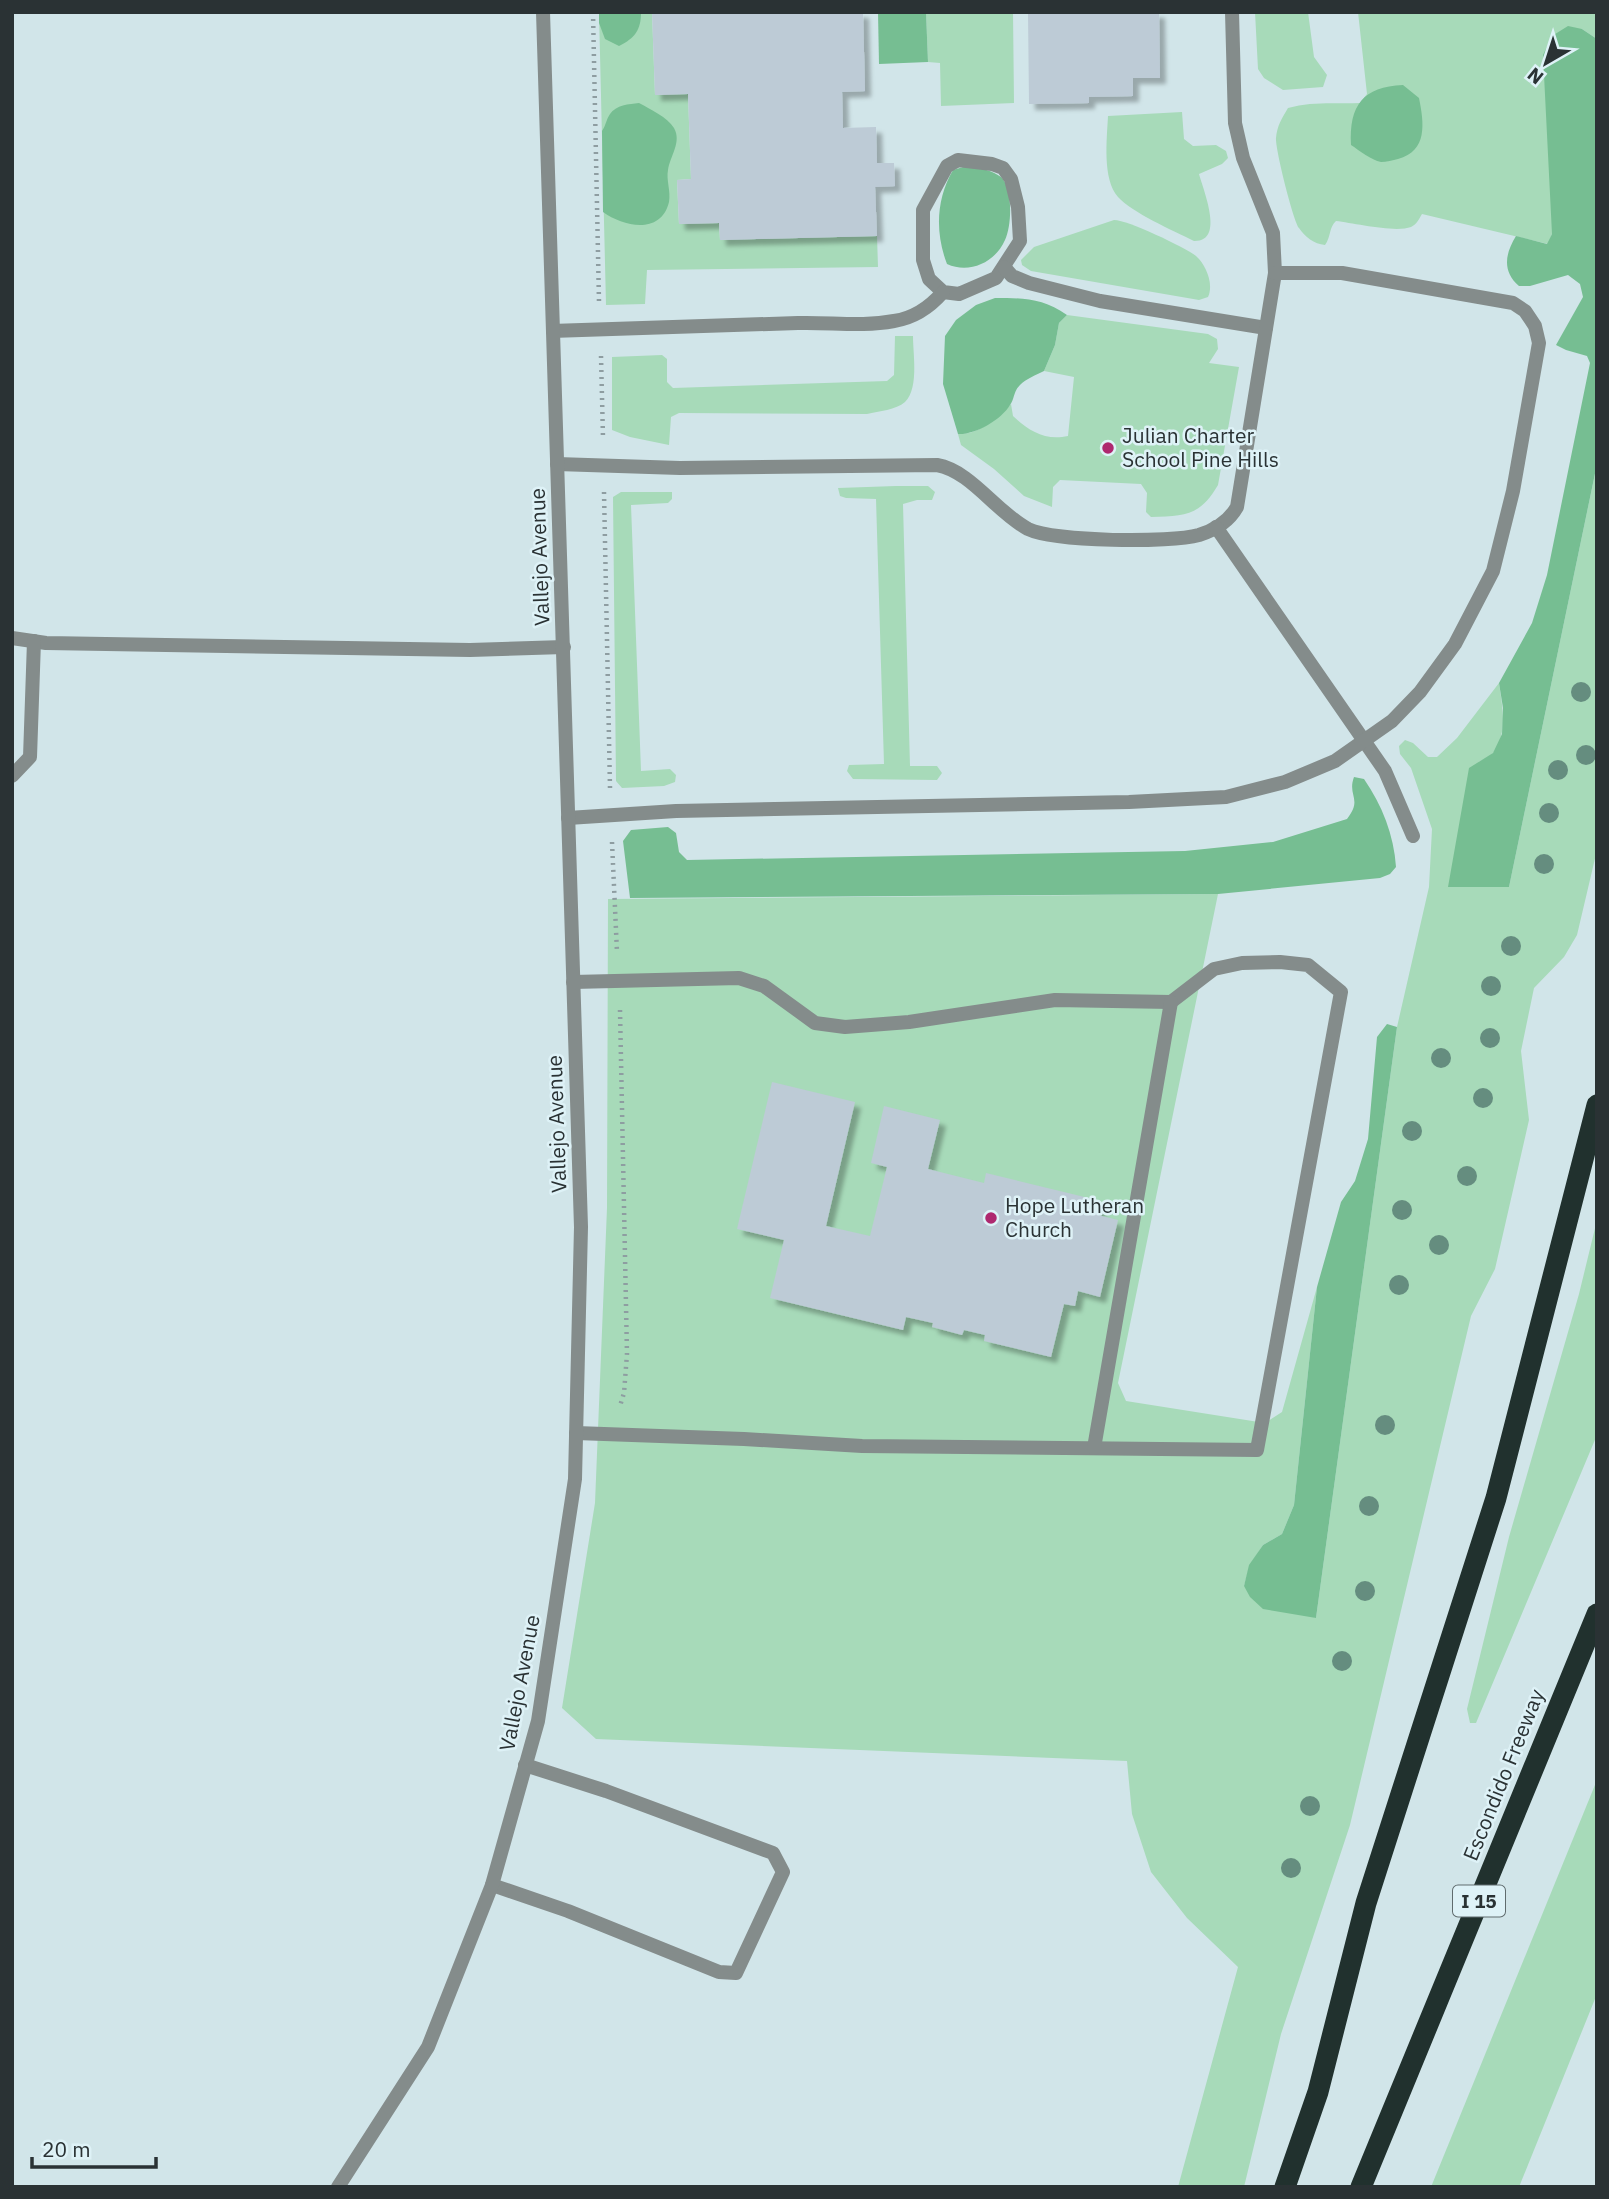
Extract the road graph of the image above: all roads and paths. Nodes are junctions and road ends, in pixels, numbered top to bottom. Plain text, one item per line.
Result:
1 (543, 12) edge
2 (593, 12) edge
3 (1232, 12) edge
4 (1004, 267) junction
5 (1275, 273) junction
6 (943, 292) junction
7 (1266, 328) junction
8 (600, 330) junction
9 (553, 331) junction
10 (557, 464) junction
11 (603, 466) junction
12 (1216, 527) junction
13 (12, 638) edge
14 (34, 642) junction
15 (565, 647) junction
16 (1365, 740) junction
17 (12, 776) edge
18 (609, 816) junction
19 (568, 818) junction
20 (1413, 836) dead end
21 (617, 981) junction
22 (573, 982) junction
23 (1171, 1002) junction
24 (1597, 1105) edge
25 (576, 1433) junction
26 (612, 1434) junction
27 (1094, 1448) junction
28 (1597, 1614) edge
29 (525, 1766) junction
30 (492, 1885) junction
31 (338, 2187) edge
32 (1285, 2187) edge
33 (1361, 2187) edge

1 - 9 street, Vallejo Avenue
2 - 8 path
3 - 5 street
4 - 6 street
4 - 6 street
4 - 7 street
5 - 7 street
5 - 16 street
6 - 8 street
7 - 12 street
8 - 9 street
8 - 11 path
9 - 10 street, Vallejo Avenue
10 - 11 street
10 - 15 street, Vallejo Avenue
11 - 12 street
11 - 18 path
12 - 16 street
13 - 14 street
14 - 15 street
14 - 17 street
15 - 19 street, Vallejo Avenue
16 - 18 street
16 - 20 street
18 - 19 street
18 - 21 path
19 - 22 street, Vallejo Avenue
21 - 22 street
21 - 23 street
21 - 26 path
22 - 25 street, Vallejo Avenue
23 - 27 street
23 - 27 street
24 - 32 highway
25 - 26 street
25 - 29 street, Vallejo Avenue
26 - 27 street
28 - 33 highway, Escondido Freeway / I 15
29 - 30 street, Vallejo Avenue
29 - 30 street
30 - 31 street, Vallejo Avenue

